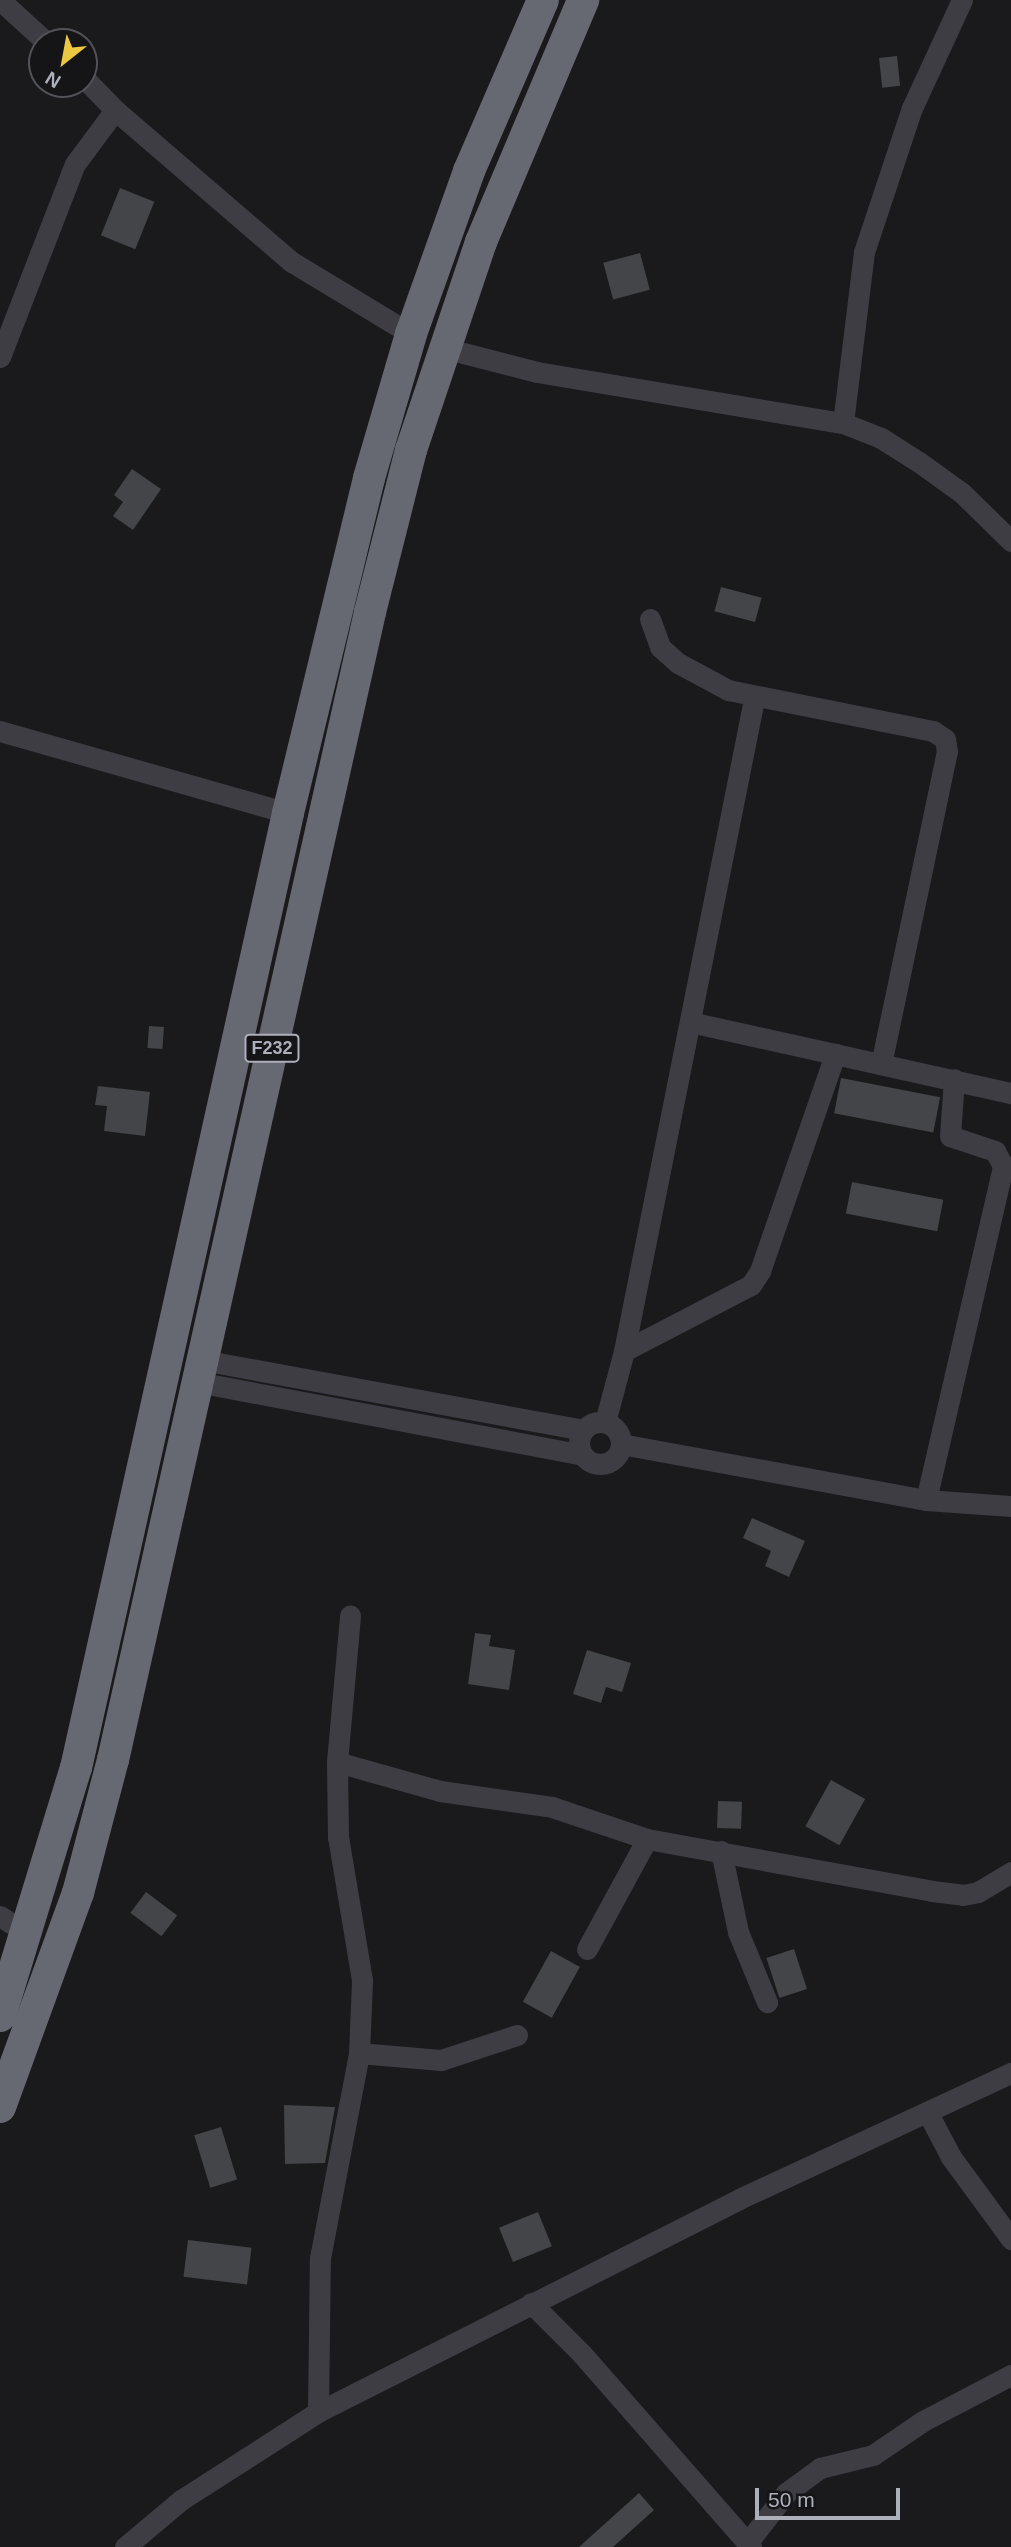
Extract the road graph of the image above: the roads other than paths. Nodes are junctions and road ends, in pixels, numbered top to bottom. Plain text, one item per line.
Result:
1 (0, 0) edge
2 (543, 0) edge
3 (583, 0) edge
4 (962, 0) edge
5 (31, 28) edge
6 (98, 92) edge
7 (115, 110) junction
8 (411, 334) junction
9 (444, 348) junction
10 (0, 357) edge
11 (843, 423) junction
12 (1011, 541) edge
13 (650, 619) dead end
14 (754, 699) junction
15 (0, 731) edge
16 (288, 813) junction
17 (690, 1022) junction
18 (835, 1055) junction
19 (881, 1064) junction
20 (954, 1079) junction
21 (1011, 1093) edge
22 (624, 1351) junction
23 (200, 1371) junction
24 (605, 1422) junction
25 (582, 1430) junction
26 (621, 1444) junction
27 (582, 1455) junction
28 (926, 1500) junction
29 (1011, 1506) edge
30 (350, 1616) dead end
31 (337, 1762) junction
32 (647, 1839) junction
33 (721, 1851) junction
34 (1011, 1872) edge
35 (0, 1916) edge
36 (29, 1934) junction
37 (587, 1949) dead end
38 (767, 2002) dead end
39 (0, 2016) edge
40 (517, 2035) dead end
41 (359, 2053) junction
42 (1011, 2073) edge
43 (0, 2108) edge
44 (929, 2115) junction
45 (1011, 2239) edge
46 (531, 2304) junction
47 (1011, 2375) edge
48 (318, 2412) junction
49 (750, 2545) edge
50 (125, 2547) edge

1 - 5 street
2 - 8 highway, F232
3 - 9 highway, F232
4 - 11 street
6 - 7 street
7 - 8 street
7 - 10 street
8 - 16 highway, F232
9 - 11 street
9 - 23 highway, F232
11 - 12 street
13 - 14 street
14 - 17 street
14 - 19 street
15 - 16 street
16 - 36 highway, F232
17 - 18 street
17 - 22 street
18 - 19 street
18 - 22 street
19 - 20 street
20 - 21 street
20 - 28 street
22 - 24 street
23 - 25 street
23 - 27 street
23 - 43 highway, F232
24 - 25 street
24 - 26 street
25 - 27 street
26 - 27 street
26 - 28 street
28 - 29 street
30 - 31 street
31 - 32 street
31 - 41 street
32 - 33 street
32 - 37 street
33 - 34 street
33 - 38 street
35 - 36 street
36 - 39 highway, F232
40 - 41 street
41 - 48 street
42 - 44 street
44 - 45 street
44 - 46 street
46 - 48 street
46 - 49 street
47 - 49 street
48 - 50 street

